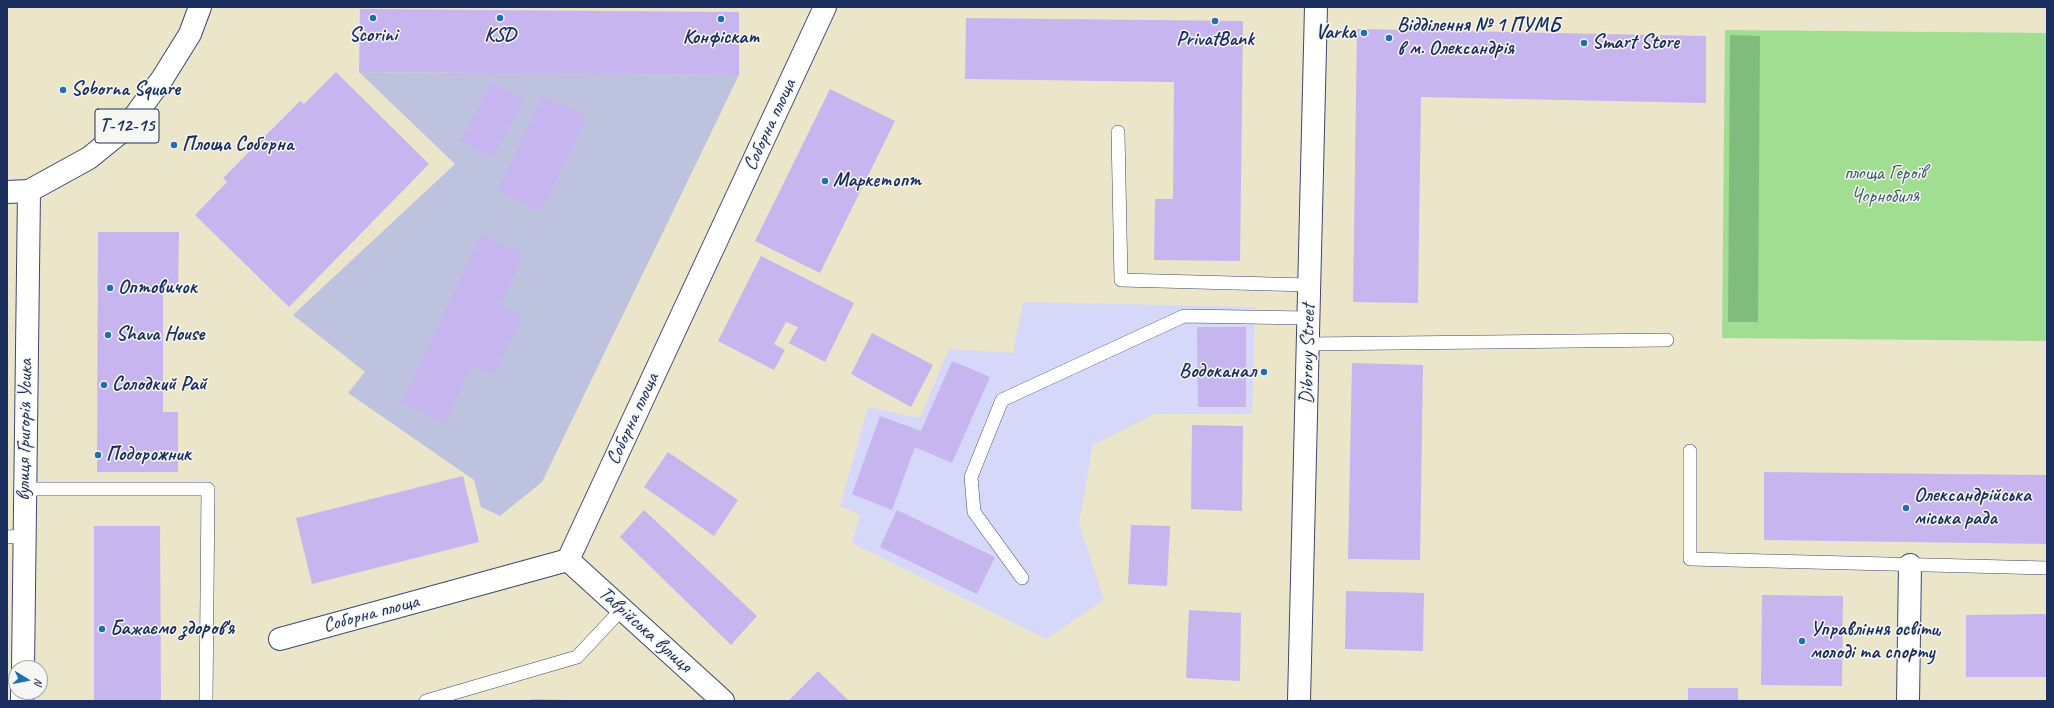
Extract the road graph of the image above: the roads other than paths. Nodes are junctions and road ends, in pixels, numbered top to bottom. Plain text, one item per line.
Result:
1 (200, 7) edge
2 (825, 7) edge
3 (1316, 7) edge
4 (1118, 132) dead end
5 (29, 191) junction
6 (7, 192) edge
7 (1309, 285) junction
8 (1308, 318) junction
9 (1667, 340) dead end
10 (1308, 344) junction
11 (1690, 451) dead end
12 (24, 489) junction
13 (15, 536) edge
14 (568, 560) junction
15 (1910, 564) junction
16 (2047, 568) edge
17 (1022, 578) dead end
18 (622, 609) junction
19 (280, 639) dead end
20 (23, 660) edge
21 (206, 701) edge
22 (426, 701) edge
23 (723, 701) edge
24 (1299, 701) edge
25 (1908, 701) edge

1 - 5 street, Т-12-15
2 - 14 street, Соборна площа
3 - 7 street, Dibrovy Street
4 - 7 lane
5 - 6 street, Т-12-15
5 - 12 street, вулиця Григорія Усика
7 - 8 street, Dibrovy Street
8 - 10 street, Dibrovy Street
8 - 17 lane
9 - 10 lane
10 - 24 street, Dibrovy Street
11 - 15 lane
12 - 13 street, вулиця Григорія Усика
12 - 21 lane
13 - 20 street, вулиця Григорія Усика
14 - 18 street, Таврійська вулиця
14 - 19 street, Соборна площа
15 - 16 lane
15 - 25 street
18 - 22 lane
18 - 23 street, Таврійська вулиця

